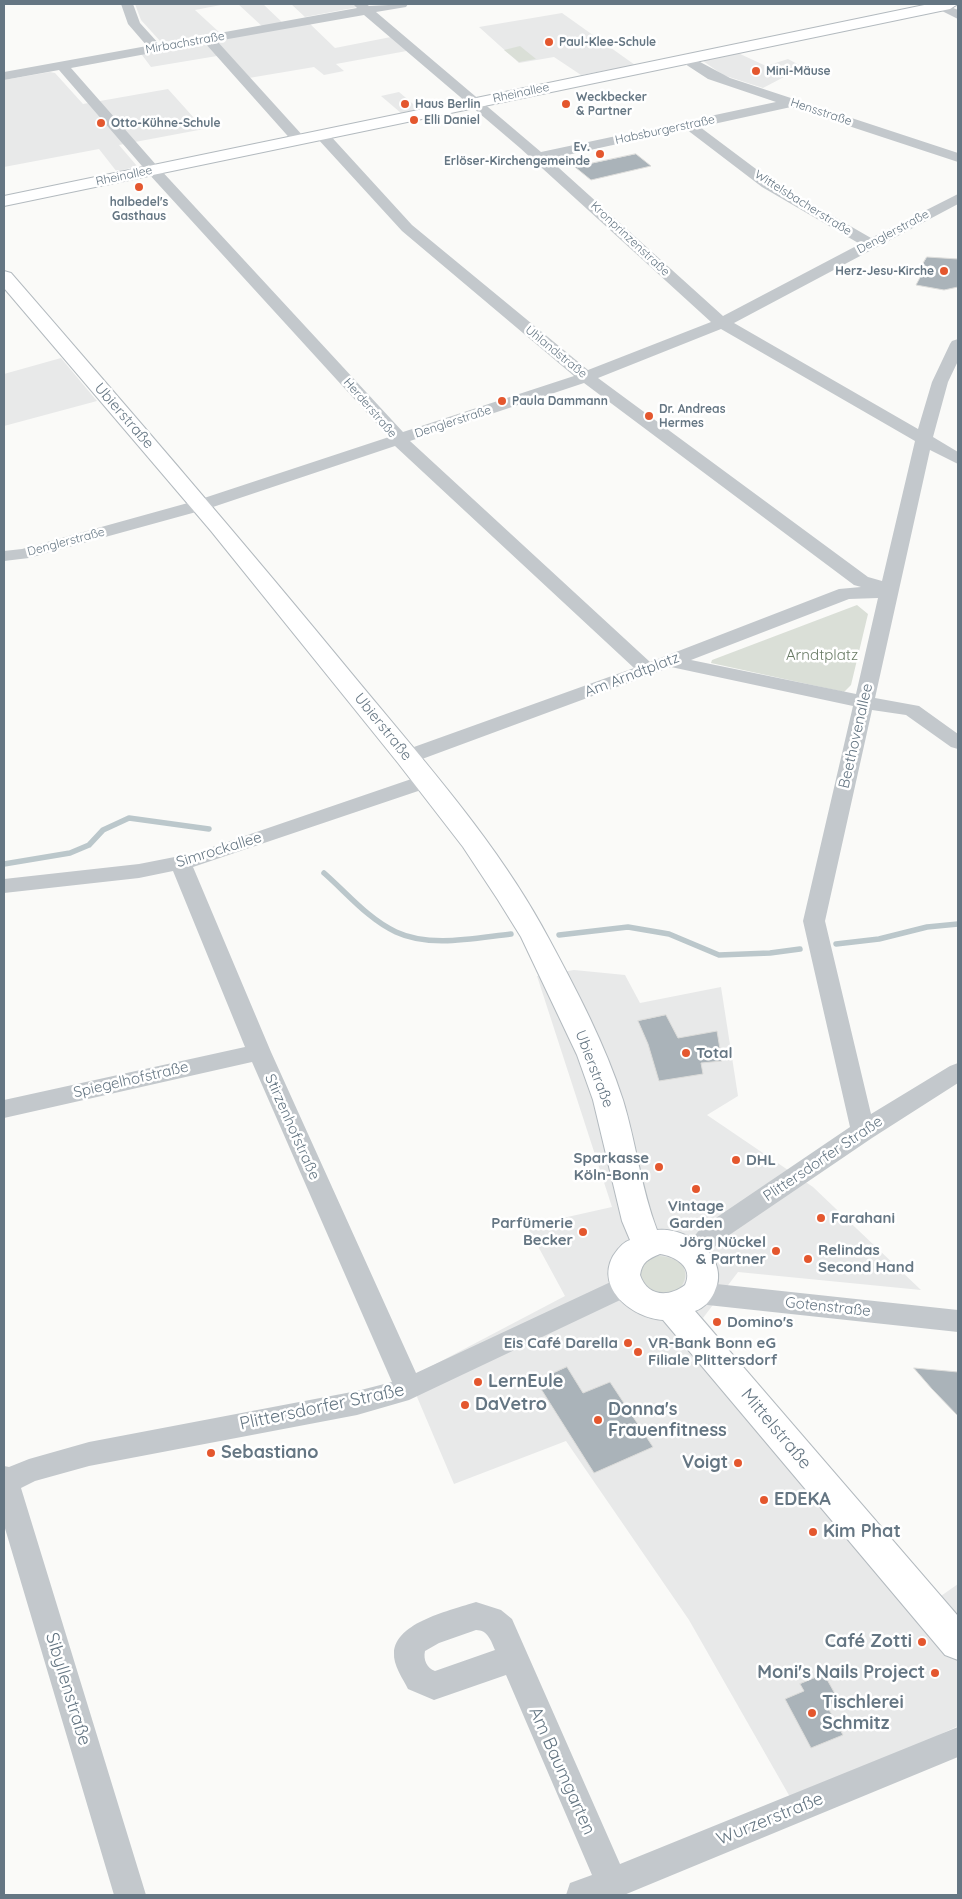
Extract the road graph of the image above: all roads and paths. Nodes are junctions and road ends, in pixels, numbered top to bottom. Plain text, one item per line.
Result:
1 (127, 4) edge
2 (402, 4) edge
3 (940, 5) edge
4 (367, 6) edge
5 (958, 15) edge
6 (208, 39) junction
7 (156, 48) junction
8 (686, 59) junction
9 (62, 66) junction
10 (4, 76) edge
11 (792, 102) junction
12 (475, 103) junction
13 (689, 125) junction
14 (322, 135) junction
15 (299, 140) junction
16 (538, 157) junction
17 (958, 158) edge
18 (153, 170) junction
19 (958, 186) edge
20 (958, 198) edge
21 (4, 201) edge
22 (922, 204) junction
23 (936, 209) junction
24 (863, 240) junction
25 (4, 277) edge
26 (722, 323) junction
27 (958, 344) edge
28 (586, 377) junction
29 (925, 439) junction
30 (399, 440) junction
31 (958, 459) edge
32 (201, 504) junction
33 (4, 556) edge
34 (858, 586) junction
35 (888, 590) junction
36 (670, 661) junction
37 (647, 670) junction
38 (863, 702) junction
39 (958, 743) edge
40 (407, 757) junction
41 (426, 781) junction
42 (180, 863) junction
43 (4, 886) edge
44 (259, 1052) junction
45 (958, 1072) edge
46 (4, 1109) edge
47 (863, 1131) junction
48 (647, 1244) junction
49 (693, 1254) junction
50 (626, 1286) junction
51 (685, 1300) junction
52 (958, 1321) edge
53 (409, 1389) junction
54 (4, 1481) edge
55 (958, 1643) edge
56 (513, 1658) dead end
57 (958, 1742) edge
58 (612, 1884) junction
59 (130, 1895) edge
60 (582, 1895) edge

1 - 7 street
2 - 4 street, Mirbachstraße
3 - 5 street
3 - 8 main road, Rheinallee
4 - 6 street, Mirbachstraße
4 - 12 street, Kronprinzenstraße
6 - 7 street, Mirbachstraße
6 - 15 street
7 - 9 street, Mirbachstraße
8 - 11 street, Hensstraße
8 - 12 main road, Rheinallee
9 - 10 street, Mirbachstraße
9 - 18 street, Herderstraße
11 - 13 street, Habsburgerstraße
11 - 17 street, Hensstraße
12 - 14 main road, Rheinallee
12 - 16 street, Kronprinzenstraße
13 - 16 street, Habsburgerstraße
13 - 24 street, Wittelsbacherstraße
14 - 15 main road, Rheinallee
14 - 28 street, Uhlandstraße
15 - 18 main road, Rheinallee
16 - 26 street, Kronprinzenstraße
18 - 21 main road, Rheinallee
18 - 30 street, Herderstraße
19 - 22 street, Denglerstraße
20 - 23 street, Denglerstraße
22 - 23 street, Denglerstraße
22 - 24 street, Denglerstraße
23 - 24 street, Denglerstraße
24 - 26 street, Denglerstraße
25 - 32 main road, Ubierstraße
26 - 28 street, Denglerstraße
26 - 29 street, Kronprinzenstraße
27 - 29 street, Beethovenallee
28 - 30 street, Denglerstraße
28 - 34 street, Uhlandstraße
29 - 31 street, Kronprinzenstraße
29 - 35 street, Beethovenallee
30 - 32 street, Denglerstraße
30 - 37 street, Herderstraße
32 - 33 street, Denglerstraße
32 - 40 main road, Ubierstraße
34 - 35 street, Am Arndtplatz
34 - 36 street, Am Arndtplatz
35 - 38 street, Beethovenallee
36 - 37 street, Am Arndtplatz
36 - 38 street
37 - 40 street, Am Arndtplatz
38 - 39 street
38 - 47 street, Beethovenallee
40 - 41 main road, Ubierstraße
41 - 42 street, Simrockallee
41 - 48 main road, Ubierstraße
42 - 43 street, Simrockallee
42 - 44 street, Stirzenhofstraße
44 - 46 street, Spiegelhofstraße
44 - 53 street, Stirzenhofstraße
45 - 47 street, Plittersdorfer Straße
47 - 49 street, Plittersdorfer Straße
48 - 49 main road
48 - 50 main road
49 - 51 main road
50 - 51 main road
50 - 53 street, Plittersdorfer Straße
51 - 52 street, Gotenstraße
51 - 55 main road, Mittelstraße
53 - 54 street, Plittersdorfer Straße
54 - 59 street, Sibyllenstraße
56 - 58 street, Am Baumgarten
57 - 58 street, Wurzerstraße
58 - 60 street, Wurzerstraße

